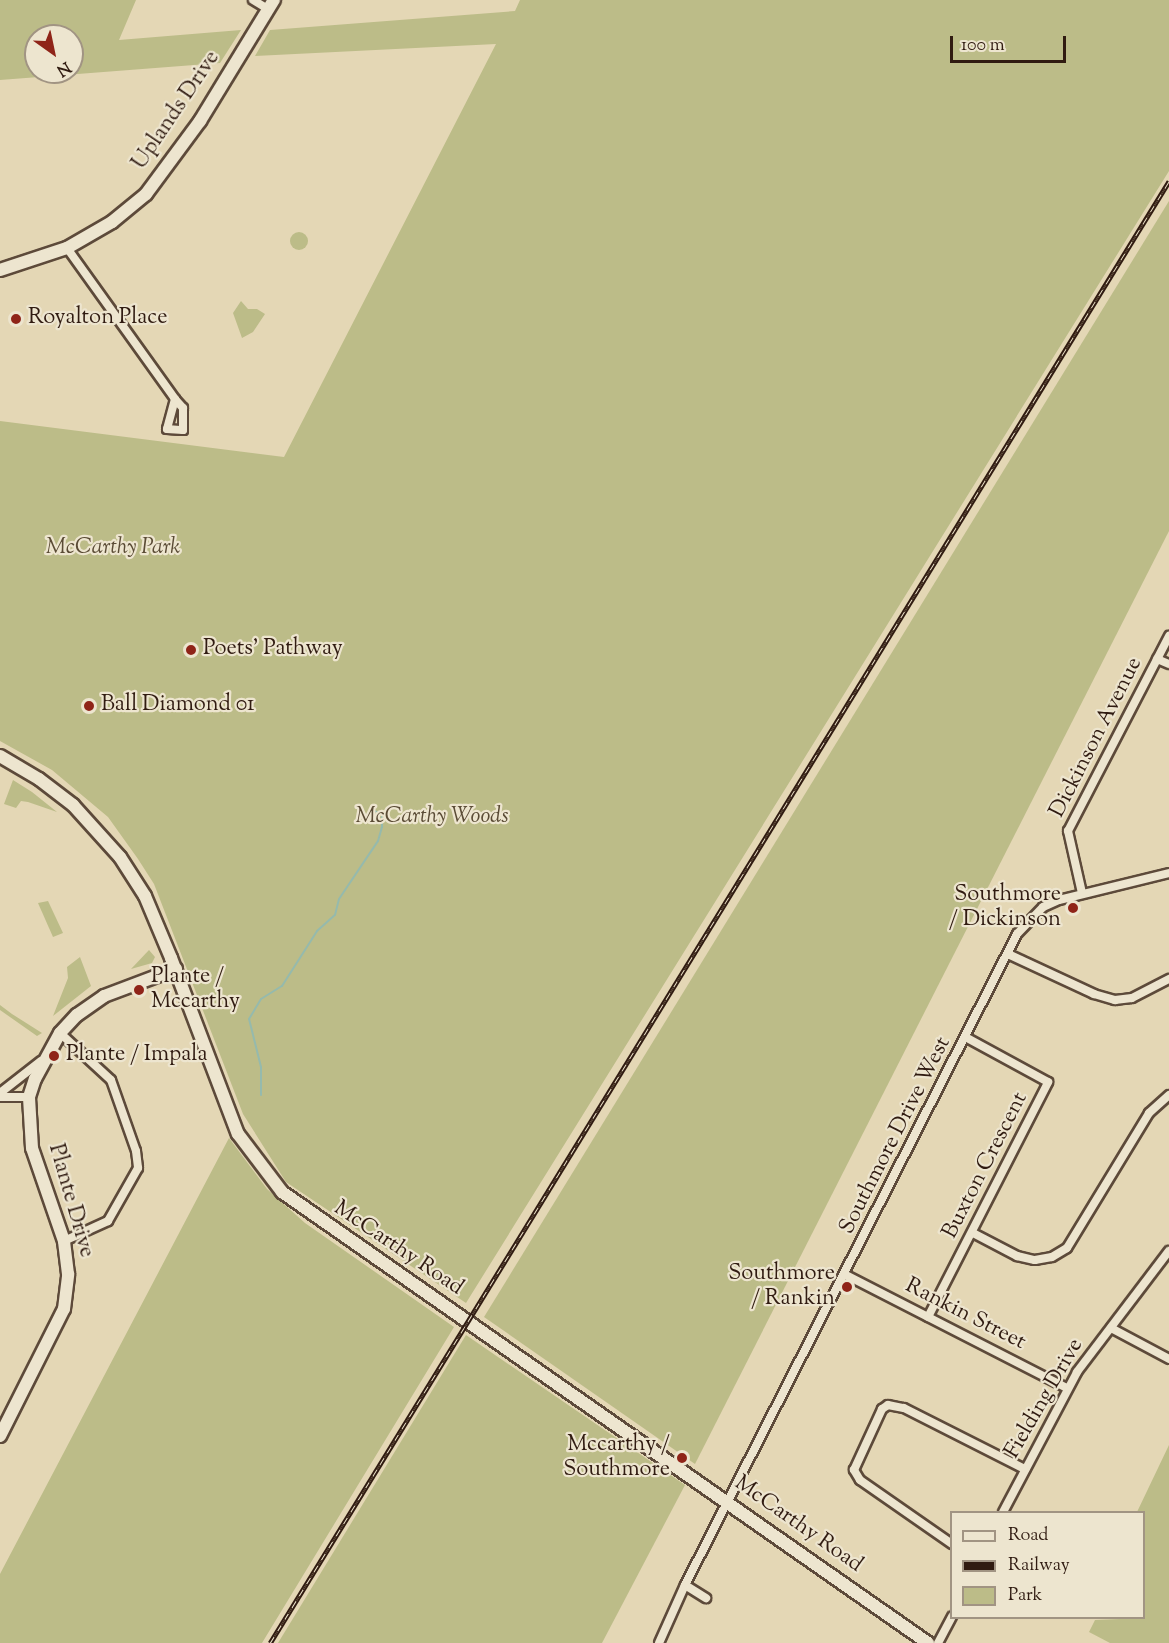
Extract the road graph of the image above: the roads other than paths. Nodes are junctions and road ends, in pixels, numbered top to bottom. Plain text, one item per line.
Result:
1 (253, 0) edge
2 (271, 5) edge
3 (68, 248) junction
4 (0, 270) edge
5 (175, 399) dead end
6 (1169, 636) edge
7 (1157, 659) junction
8 (1169, 664) edge
9 (0, 756) edge
10 (1169, 873) edge
11 (1082, 893) junction
12 (1008, 954) junction
13 (176, 969) junction
14 (1169, 979) edge
15 (60, 1033) junction
16 (967, 1038) junction
17 (44, 1059) junction
18 (0, 1095) edge
19 (1169, 1095) edge
20 (29, 1098) junction
21 (974, 1233) junction
22 (64, 1241) junction
23 (1169, 1251) edge
24 (846, 1275) junction
25 (928, 1317) junction
26 (1111, 1328) junction
27 (1169, 1359) edge
28 (1067, 1388) junction
29 (0, 1436) edge
30 (1025, 1469) junction
31 (729, 1502) junction
32 (1004, 1511) edge
33 (950, 1543) edge
34 (685, 1585) junction
35 (706, 1598) dead end
36 (950, 1619) edge
37 (659, 1643) edge
38 (928, 1643) edge
39 (938, 1643) edge

1 - 2 street
2 - 3 street, Uplands Drive
3 - 4 street, Uplands Drive
3 - 5 street
6 - 7 street, Dickinson Avenue
7 - 8 street
7 - 11 street, Dickinson Avenue
9 - 13 street, McCarthy Road
10 - 11 street, Southmore Drive West
11 - 12 street, Southmore Drive West
12 - 14 street
12 - 16 street, Southmore Drive West
13 - 15 street, Plante Drive
13 - 31 street, McCarthy Road
15 - 17 street, Plante Drive
15 - 22 street
16 - 21 street, Buxton Crescent
16 - 24 street, Southmore Drive West
17 - 18 street
17 - 20 street, Plante Drive
18 - 20 street
19 - 21 street
20 - 22 street, Plante Drive
21 - 25 street, Buxton Crescent
22 - 29 street, Plante Drive
23 - 26 street, Fielding Drive
24 - 25 street, Rankin Street
24 - 31 street, Southmore Drive West
25 - 28 street, Rankin Street
26 - 27 street
26 - 28 street, Fielding Drive
28 - 30 street, Fielding Drive
30 - 32 street, Fielding Drive
30 - 33 street
31 - 34 street, Southmore Drive West
31 - 38 street, McCarthy Road
34 - 35 street
34 - 37 street, Southmore Drive West
36 - 39 street

